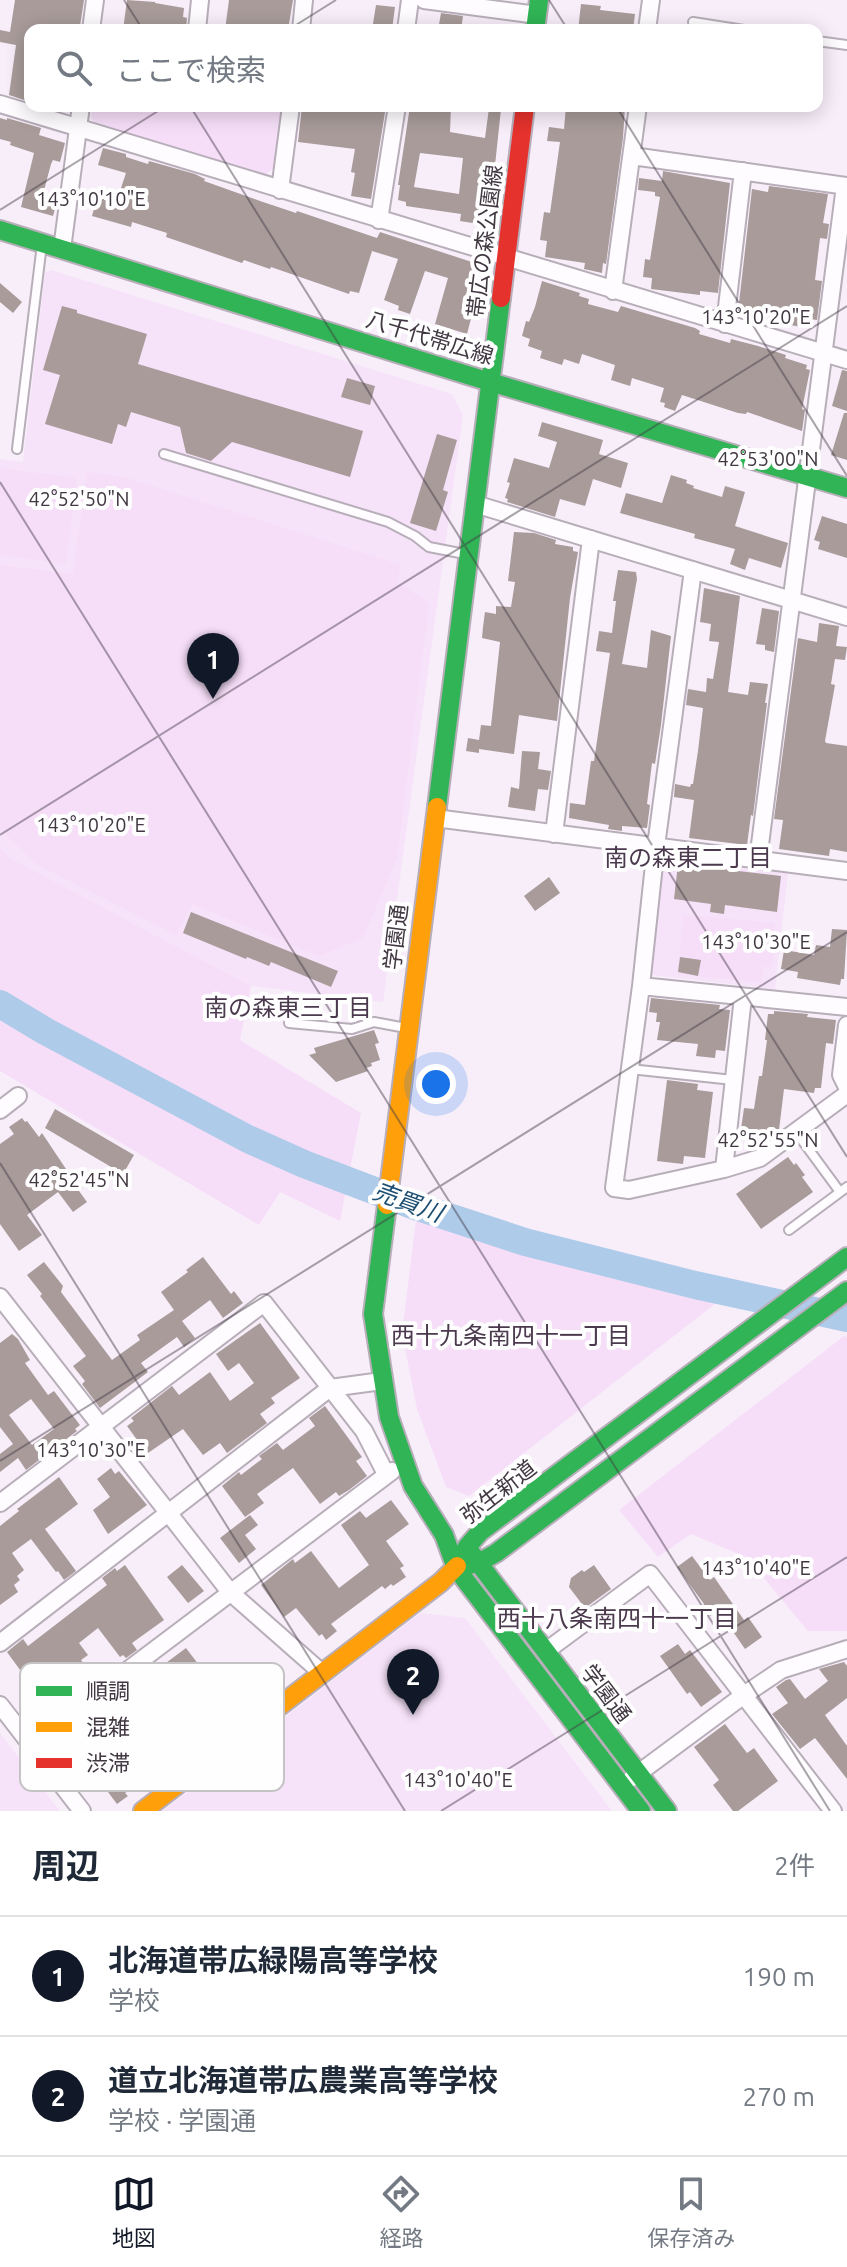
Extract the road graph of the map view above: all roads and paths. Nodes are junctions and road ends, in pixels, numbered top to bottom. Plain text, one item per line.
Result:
1 (95, 0) edge
2 (200, 0) edge
3 (304, 0) edge
4 (410, 0) edge
5 (424, 0) edge
6 (651, 0) edge
7 (537, 15) edge
8 (693, 22) dead end
9 (92, 24) edge
10 (198, 24) edge
11 (302, 24) edge
12 (407, 24) edge
13 (648, 24) edge
14 (706, 24) edge
15 (823, 42) edge
16 (847, 45) edge
17 (0, 104) edge
18 (24, 112) edge
19 (25, 112) edge
20 (80, 112) edge
21 (290, 112) edge
22 (396, 112) edge
23 (524, 112) edge
24 (637, 112) edge
25 (78, 129) junction
26 (632, 156) junction
27 (743, 171) junction
28 (846, 186) edge
29 (280, 190) junction
30 (379, 220) junction
31 (0, 230) edge
32 (42, 243) junction
33 (62, 249) junction
34 (507, 257) junction
35 (841, 273) edge
36 (613, 291) junction
37 (725, 324) junction
38 (824, 353) junction
39 (847, 360) edge
40 (490, 382) junction
41 (17, 449) dead end
42 (164, 454) dead end
43 (806, 475) junction
44 (847, 488) edge
45 (475, 504) junction
46 (591, 539) junction
47 (468, 554) junction
48 (693, 570) junction
49 (793, 600) junction
50 (847, 617) edge
51 (435, 818) junction
52 (554, 834) junction
53 (656, 846) junction
54 (758, 860) junction
55 (847, 871) edge
56 (641, 986) junction
57 (743, 997) junction
58 (847, 1007) edge
59 (289, 1023) dead end
60 (847, 1025) edge
61 (408, 1028) junction
62 (630, 1069) junction
63 (733, 1080) junction
64 (847, 1087) edge
65 (847, 1094) edge
66 (18, 1096) dead end
67 (0, 1110) edge
68 (796, 1132) junction
69 (724, 1169) junction
70 (844, 1189) edge
71 (789, 1230) dead end
72 (840, 1262) edge
73 (847, 1291) edge
74 (0, 1297) edge
75 (382, 1381) junction
76 (330, 1388) junction
77 (101, 1426) junction
78 (404, 1464) junction
79 (386, 1474) junction
80 (2, 1497) edge
81 (168, 1511) junction
82 (444, 1535) junction
83 (467, 1547) junction
84 (478, 1563) junction
85 (456, 1568) junction
86 (230, 1592) junction
87 (0, 1643) edge
88 (847, 1649) edge
89 (546, 1651) junction
90 (137, 1663) edge
91 (322, 1673) junction
92 (744, 1695) junction
93 (284, 1702) edge
94 (0, 1705) edge
95 (20, 1731) edge
96 (638, 1773) junction
97 (621, 1786) junction
98 (66, 1791) edge
99 (169, 1791) edge
100 (82, 1811) edge
101 (143, 1811) edge
102 (641, 1811) edge
103 (667, 1811) edge
104 (833, 1811) edge

1 - 9 street
2 - 10 street
3 - 11 street
4 - 12 street
5 - 7 street
6 - 13 street
8 - 14 lane
15 - 16 lane
17 - 18 street
19 - 25 street
20 - 25 street
21 - 29 street
22 - 30 street
23 - 34 street, 帯広の森公園線
24 - 26 street
25 - 29 street
25 - 33 street
26 - 27 street
26 - 36 street
27 - 28 street
27 - 37 street
28 - 35 street
29 - 30 street
30 - 34 street
31 - 32 street, 八千代帯広線
32 - 33 street, 八千代帯広線
32 - 41 lane
33 - 40 street, 八千代帯広線
34 - 36 street
34 - 40 street, 帯広の森公園線
35 - 38 street
36 - 37 street
37 - 38 street
38 - 39 street
38 - 43 street
40 - 43 street, 八千代帯広線
40 - 45 street, 学園通
42 - 47 lane
43 - 44 street, 八千代帯広線
43 - 49 street
45 - 46 street
45 - 47 street, 学園通
46 - 48 street
46 - 52 street
47 - 51 street, 学園通
48 - 49 street
48 - 53 street
49 - 50 street
49 - 54 street
51 - 52 street
51 - 61 street, 学園通
52 - 53 street
53 - 54 street
53 - 56 street
54 - 55 street
56 - 57 street
56 - 62 street
57 - 58 street
57 - 63 street
59 - 61 lane
60 - 64 street
61 - 75 street, 学園通
62 - 63 lane
62 - 69 street
63 - 69 street
65 - 68 street
66 - 67 street
68 - 69 street
68 - 70 lane
70 - 71 lane
72 - 83 street, 弥生新道
73 - 84 street
74 - 77 street
75 - 76 street
75 - 78 street, 学園通
76 - 77 street
76 - 79 street
76 - 81 street
77 - 80 street
77 - 81 street
78 - 79 street
78 - 82 street, 学園通
79 - 86 street
81 - 86 street
81 - 87 street
82 - 83 street, 学園通
82 - 85 street, 学園通
83 - 84 street, 学園通
83 - 85 street, 弥生新道
84 - 85 street
84 - 89 street, 学園通
85 - 91 street
85 - 97 street, 学園通
86 - 90 street
86 - 91 street
88 - 92 street
89 - 92 street
89 - 96 street, 学園通
91 - 93 street
92 - 96 street
92 - 104 street
94 - 95 street
96 - 97 street
96 - 103 street, 学園通
97 - 102 street, 学園通
98 - 100 street
99 - 101 street

